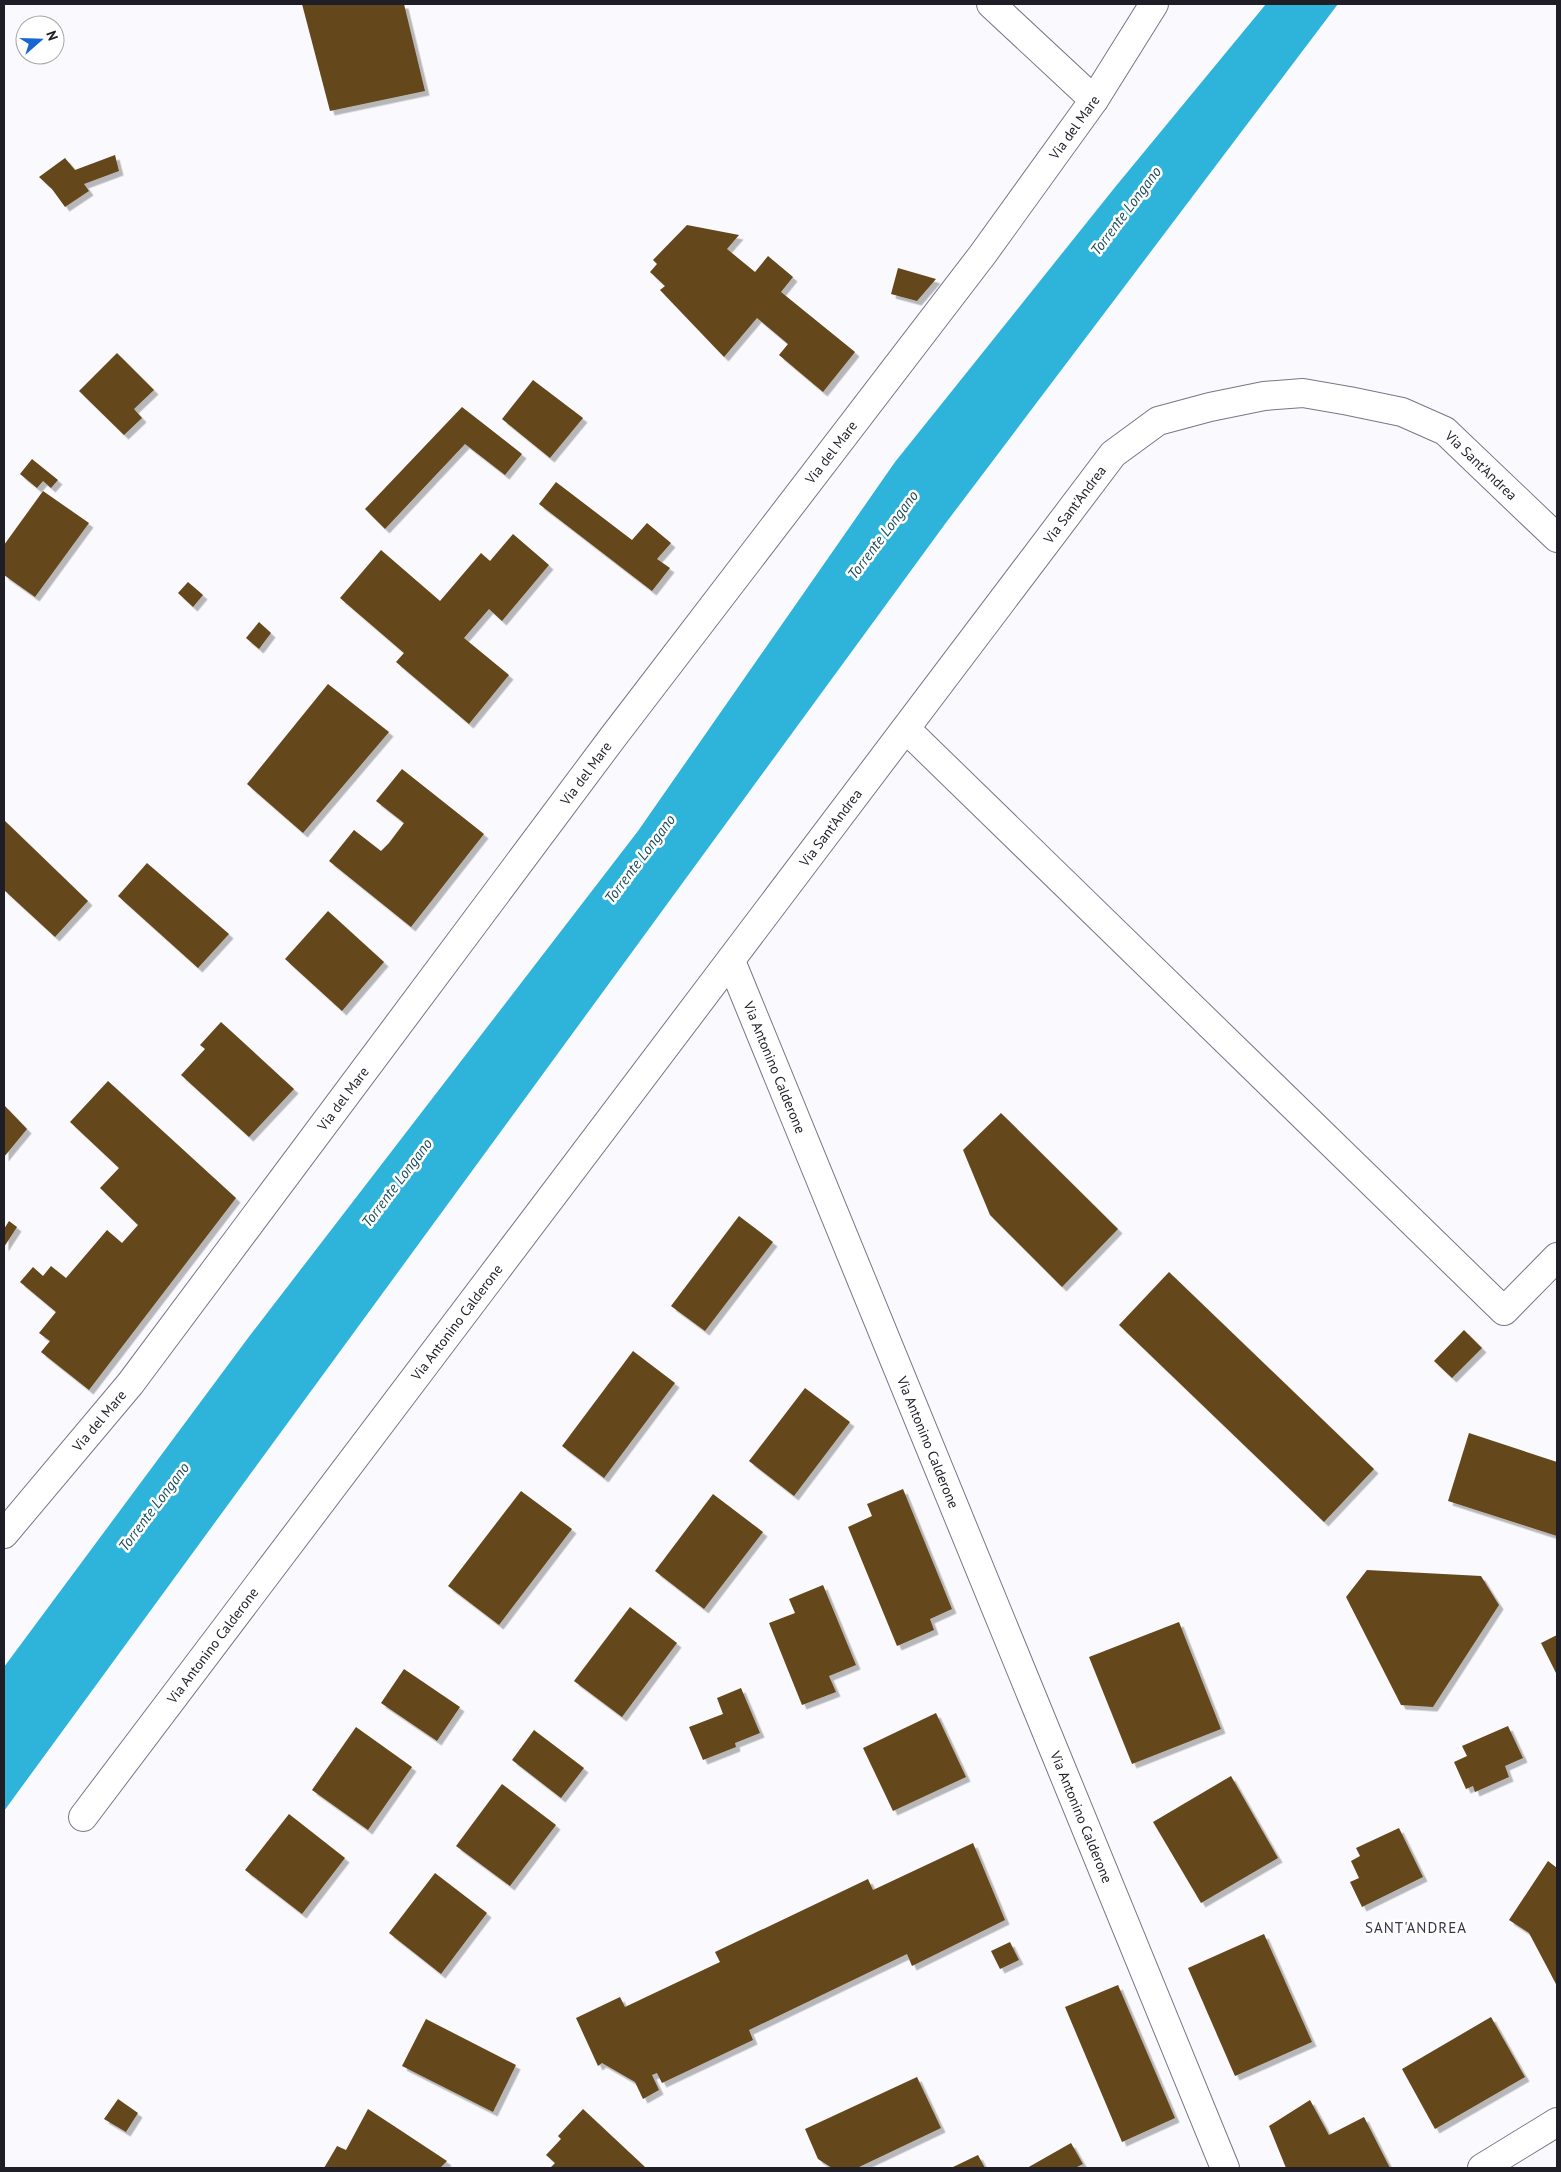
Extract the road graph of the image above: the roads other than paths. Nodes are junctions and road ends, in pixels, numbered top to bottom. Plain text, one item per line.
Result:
1 (991, 4) edge
2 (1154, 4) edge
3 (1094, 100) junction
4 (1557, 538) edge
5 (906, 729) junction
6 (731, 961) junction
7 (1557, 1257) edge
8 (4, 1534) edge
9 (84, 1817) dead end
10 (1557, 2122) edge
11 (1225, 2168) edge
12 (1482, 2168) edge

1 - 3 street
2 - 3 street, Via del Mare
3 - 8 street, Via del Mare
4 - 5 street, Via Sant'Andrea
5 - 6 street, Via Sant'Andrea
5 - 7 street
6 - 9 street, Via Antonino Calderone
6 - 11 street, Via Antonino Calderone
10 - 12 street

